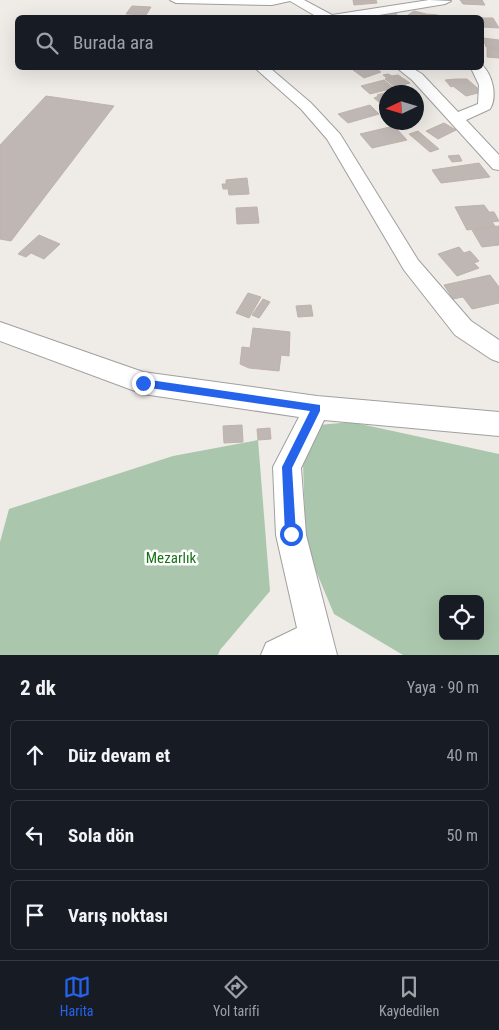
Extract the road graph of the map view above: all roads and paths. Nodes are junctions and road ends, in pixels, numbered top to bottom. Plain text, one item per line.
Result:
1 (177, 0) edge
2 (285, 0) edge
3 (293, 0) edge
4 (447, 4) edge
5 (201, 12) dead end
6 (271, 14) dead end
7 (323, 15) edge
8 (359, 15) edge
9 (264, 70) edge
10 (407, 70) edge
11 (479, 70) edge
12 (456, 119) junction
13 (499, 165) edge
14 (0, 331) edge
15 (499, 352) edge
16 (317, 408) junction
17 (499, 424) edge
18 (318, 646) edge
19 (278, 655) edge

1 - 2 street
1 - 5 street
3 - 6 street
3 - 7 street
4 - 8 street
9 - 15 street
10 - 12 street
11 - 12 street
12 - 13 street
14 - 16 street
16 - 17 street
16 - 18 street
18 - 19 street

